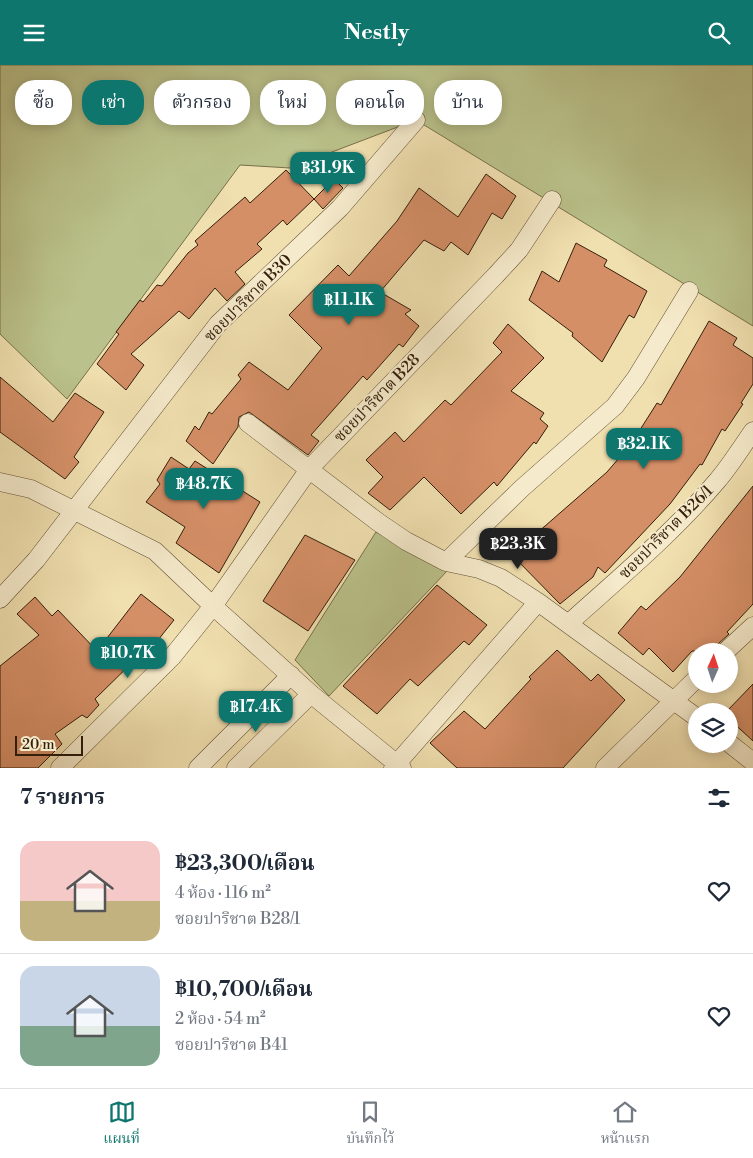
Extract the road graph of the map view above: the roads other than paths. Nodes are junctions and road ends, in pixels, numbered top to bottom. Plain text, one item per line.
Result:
1 (412, 125) edge
2 (552, 200) dead end
3 (690, 291) dead end
4 (248, 423) dead end
5 (753, 431) edge
6 (310, 468) junction
7 (0, 481) edge
8 (74, 511) junction
9 (446, 563) junction
10 (0, 599) edge
11 (538, 602) junction
12 (213, 606) junction
13 (568, 625) junction
14 (753, 626) edge
15 (735, 643) edge
16 (291, 675) junction
17 (688, 687) edge
18 (312, 694) junction
19 (675, 700) junction
20 (688, 711) edge
21 (738, 750) edge
22 (753, 762) edge
23 (397, 767) edge
24 (60, 768) edge
25 (198, 768) edge
26 (236, 768) edge
27 (606, 768) edge

1 - 8 street, ซอยปาริชาต B30
2 - 6 street, ซอยปาริชาต B28
3 - 9 street
4 - 6 street
5 - 13 street, ซอยปาริชาต B26/1
6 - 9 street
6 - 12 street, ซอยปาริชาต B28
7 - 8 street
8 - 10 street, ซอยปาริชาต B30
8 - 12 street
9 - 11 street
11 - 13 street
11 - 23 street
12 - 16 street
12 - 24 street, ซอยปาริชาต B28
13 - 19 street
14 - 15 street
16 - 18 street
16 - 25 street
17 - 19 street
18 - 23 street
18 - 26 street
19 - 20 street
19 - 27 street
21 - 22 street

